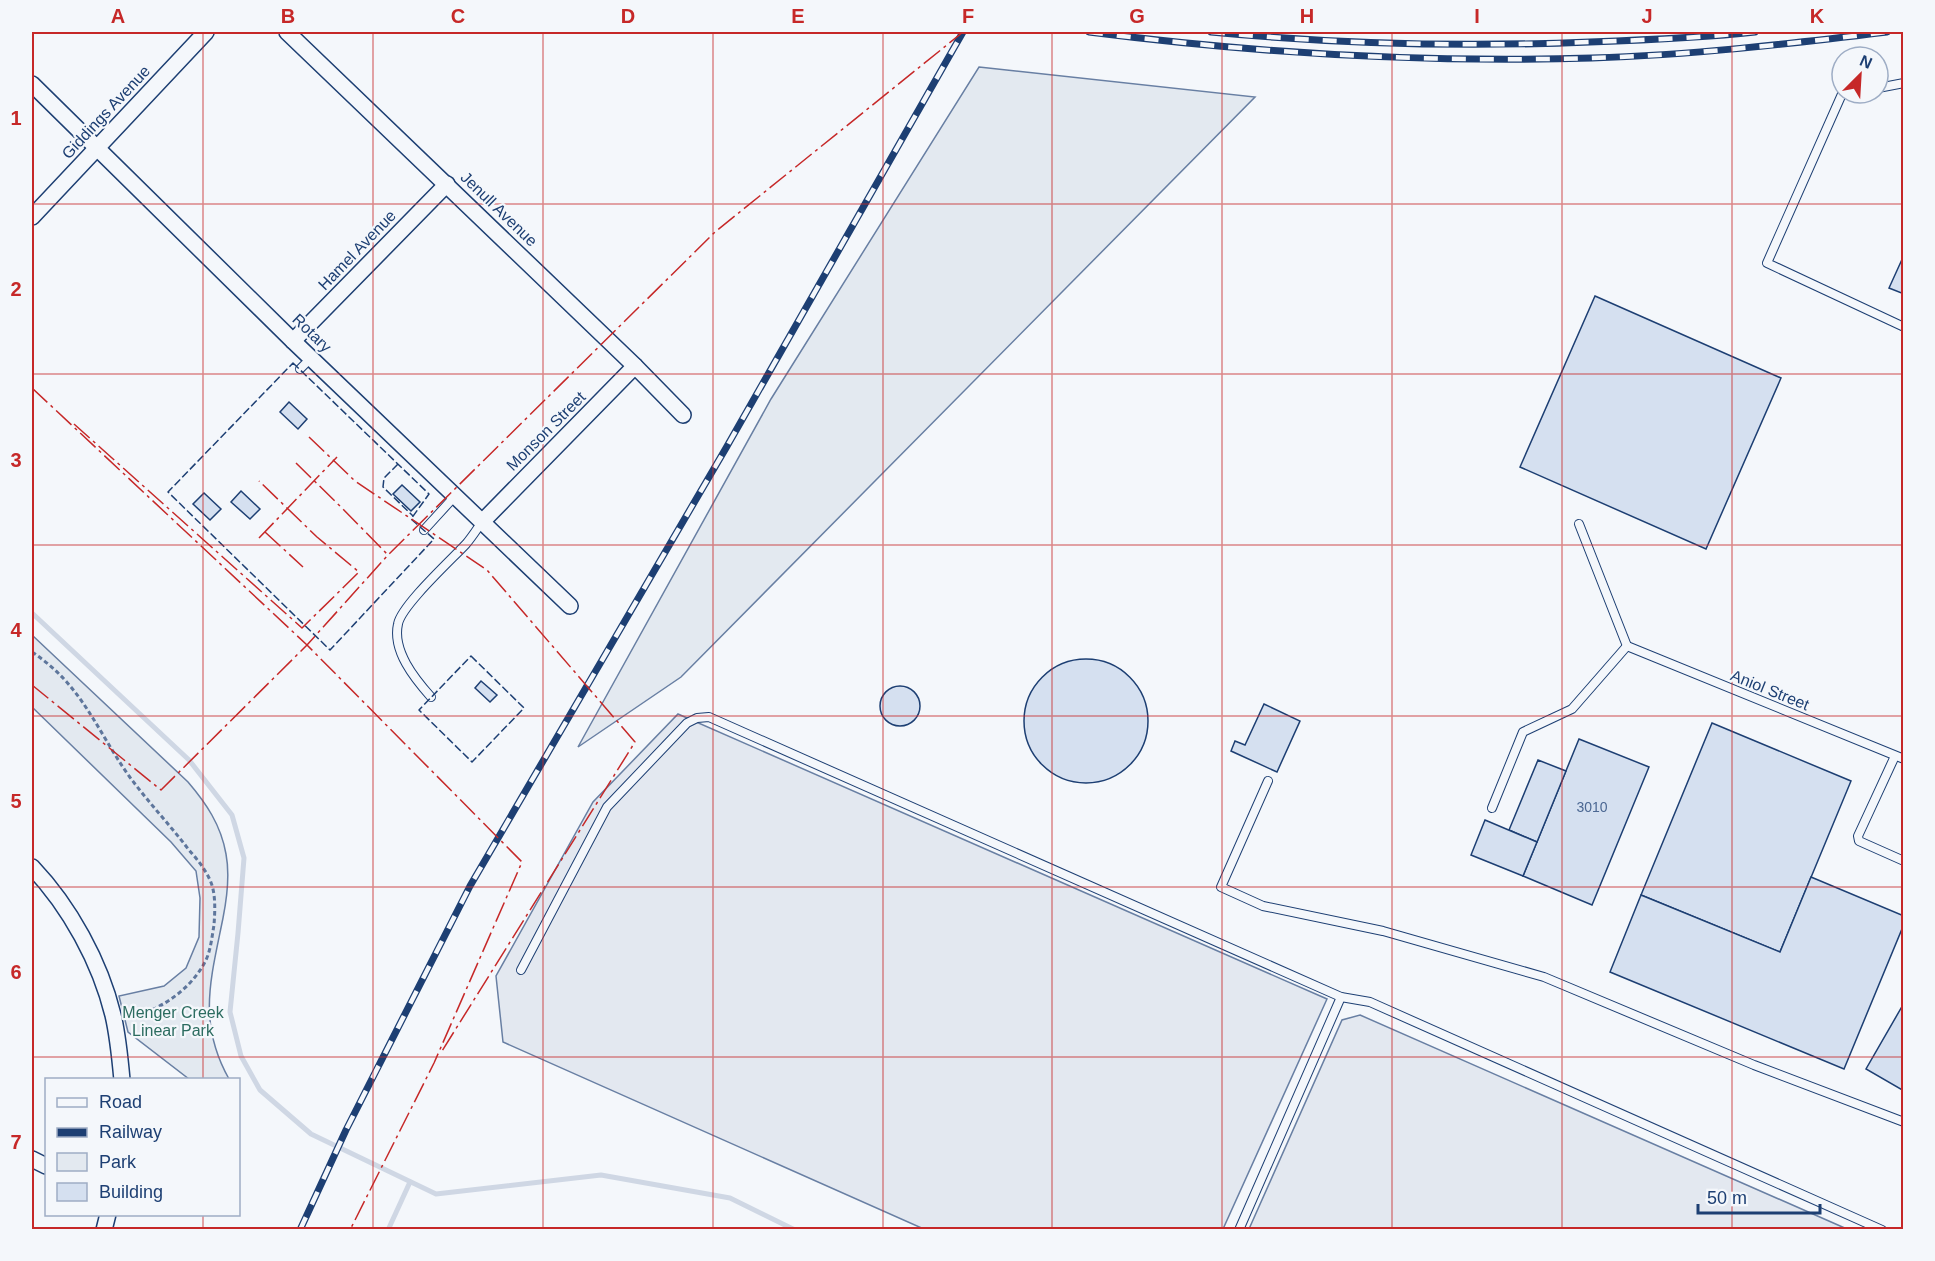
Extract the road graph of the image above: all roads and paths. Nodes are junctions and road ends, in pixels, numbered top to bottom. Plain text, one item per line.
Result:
1 (206, 32) edge
2 (287, 32) edge
3 (32, 84) edge
4 (1837, 105) edge
5 (98, 148) junction
6 (447, 184) junction
7 (32, 217) edge
8 (1904, 327) edge
9 (293, 341) junction
10 (311, 358) junction
11 (635, 366) junction
12 (300, 369) dead end
13 (683, 415) dead end
14 (455, 496) junction
15 (482, 522) junction
16 (1579, 524) dead end
17 (424, 530) dead end
18 (570, 606) dead end
19 (1627, 646) junction
20 (32, 652) edge
21 (431, 697) dead end
22 (1895, 756) junction
23 (1904, 759) edge
24 (1268, 781) dead end
25 (1492, 808) dead end
26 (1904, 861) edge
27 (32, 867) edge
28 (521, 970) dead end
29 (1341, 997) junction
30 (123, 1019) dead end
31 (122, 1078) edge
32 (1904, 1122) edge
33 (1239, 1230) edge
34 (1882, 1230) edge

1 - 5 street, Giddings Avenue
2 - 6 street, Jenull Avenue
3 - 5 street, Rotary
4 - 8 lane
5 - 7 street, Giddings Avenue
5 - 9 street, Rotary
6 - 9 street, Hamel Avenue
6 - 11 street, Jenull Avenue
9 - 10 street, Rotary
10 - 12 lane
10 - 14 street, Rotary
11 - 13 street, Jenull Avenue
11 - 15 street, Monson Street
14 - 15 street, Rotary
14 - 17 lane
15 - 18 street, Rotary
15 - 21 lane
16 - 19 lane
19 - 22 lane, Aniol Street
19 - 25 lane
20 - 30 path
22 - 23 lane, Aniol Street
22 - 26 lane
24 - 32 lane
27 - 31 street
28 - 29 lane
29 - 33 lane
29 - 34 lane

